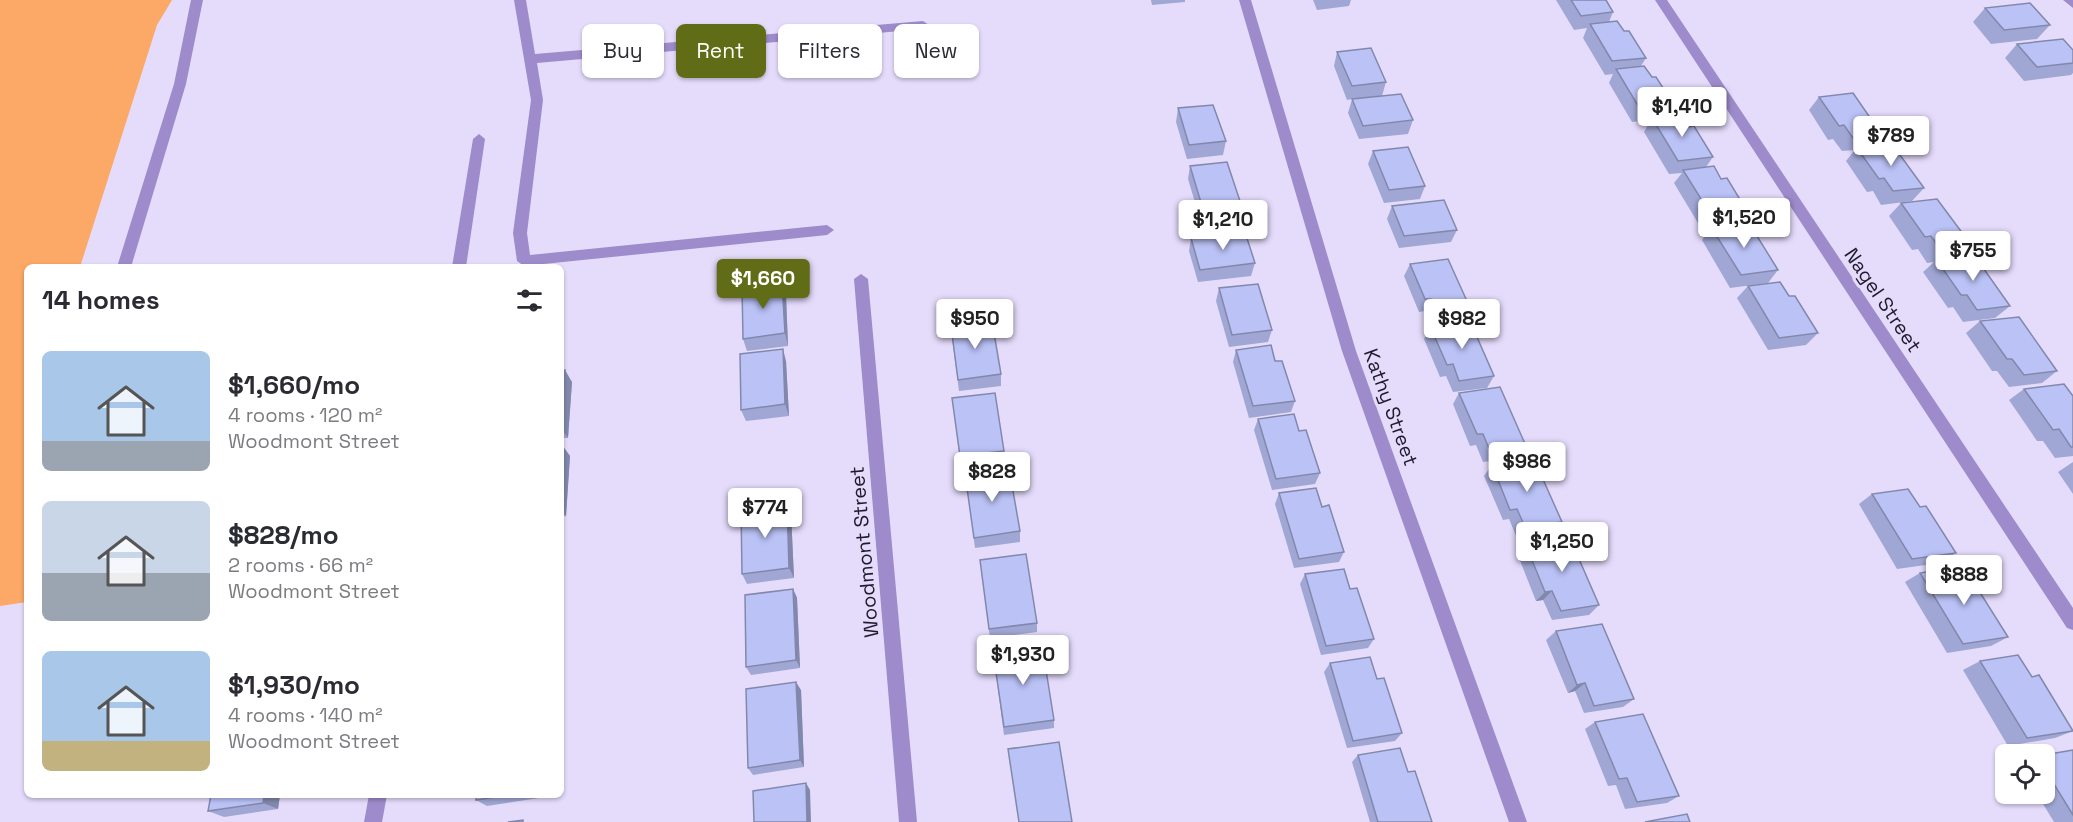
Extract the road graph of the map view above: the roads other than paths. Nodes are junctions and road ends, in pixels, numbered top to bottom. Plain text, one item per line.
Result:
1 (197, 0) edge
2 (520, 0) edge
3 (1245, 0) edge
4 (1661, 0) edge
5 (2069, 0) edge
6 (2073, 4) edge
7 (894, 28) edge
8 (529, 60) junction
9 (479, 139) dead end
10 (827, 230) dead end
11 (125, 264) edge
12 (459, 264) edge
13 (861, 279) dead end
14 (2073, 622) edge
15 (378, 798) edge
16 (374, 822) edge
17 (908, 822) edge
18 (1518, 822) edge

1 - 11 street
2 - 8 street
3 - 18 street, Kathy Street
4 - 14 street, Nagel Street
5 - 6 street
7 - 8 street
8 - 10 street
9 - 12 street
13 - 17 street, Woodmont Street
15 - 16 street

